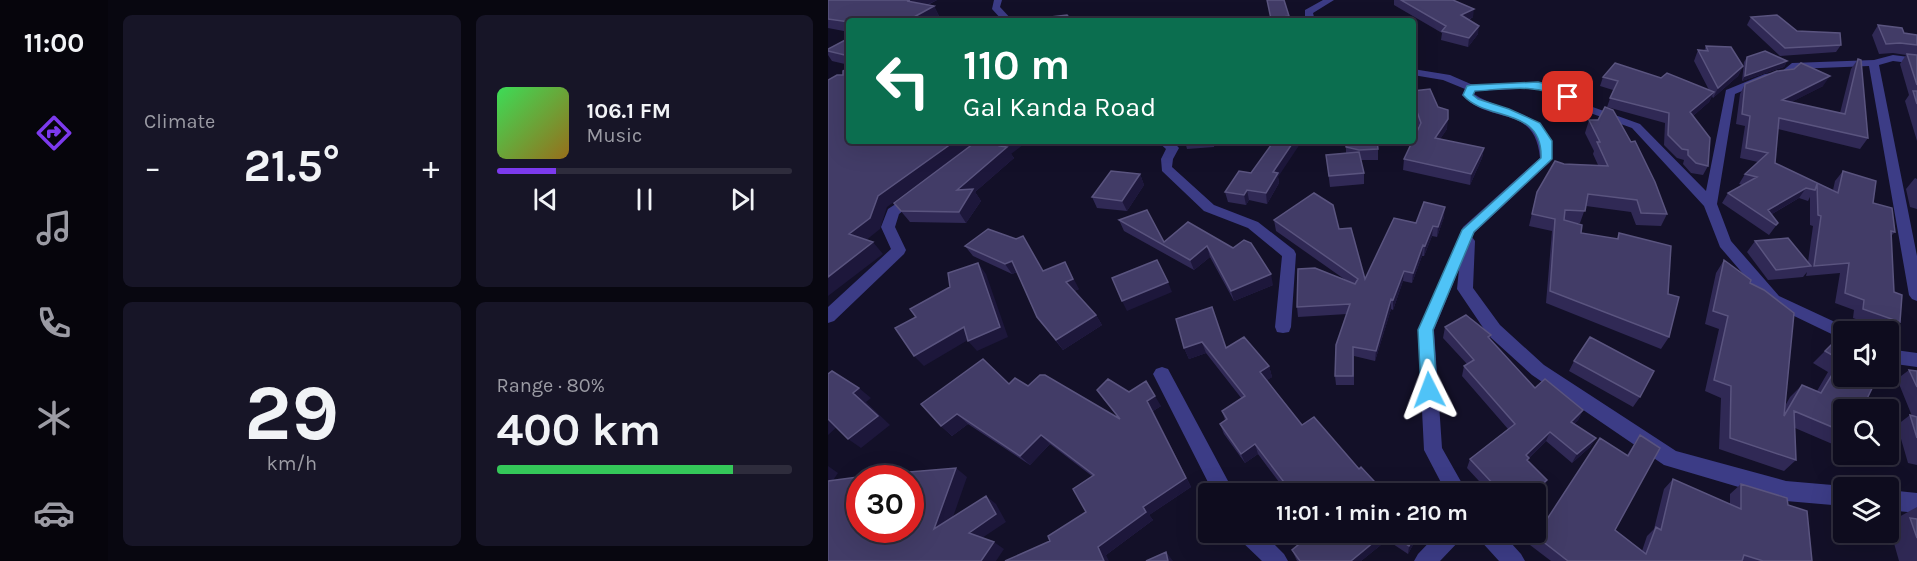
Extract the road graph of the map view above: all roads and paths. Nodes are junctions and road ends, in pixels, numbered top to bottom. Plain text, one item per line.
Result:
1 (998, 0) edge
2 (1330, 0) edge
3 (1005, 18) edge
4 (1309, 18) edge
5 (1917, 61) edge
6 (1874, 63) junction
7 (1416, 72) edge
8 (1471, 88) junction
9 (1167, 144) edge
10 (929, 185) edge
11 (1710, 204) junction
12 (1468, 230) junction
13 (1917, 296) edge
14 (828, 317) edge
15 (1283, 327) dead end
16 (1833, 329) edge
17 (1899, 358) edge
18 (1917, 360) edge
19 (1161, 374) dead end
20 (1219, 483) edge
21 (1452, 483) edge
22 (1833, 495) edge
23 (1899, 501) edge
24 (1917, 503) edge
25 (1258, 543) edge
26 (1443, 543) edge
27 (1497, 543) edge
28 (1277, 561) edge
29 (1425, 561) edge
30 (1514, 561) edge

1 - 3 street
2 - 4 street
5 - 6 street
6 - 11 street
6 - 13 street
7 - 8 street
8 - 11 street
8 - 12 street
9 - 15 street
10 - 14 street
11 - 16 street
12 - 21 street
12 - 22 street
17 - 18 street
19 - 20 street
23 - 24 street
25 - 28 street
26 - 29 street
27 - 30 street

